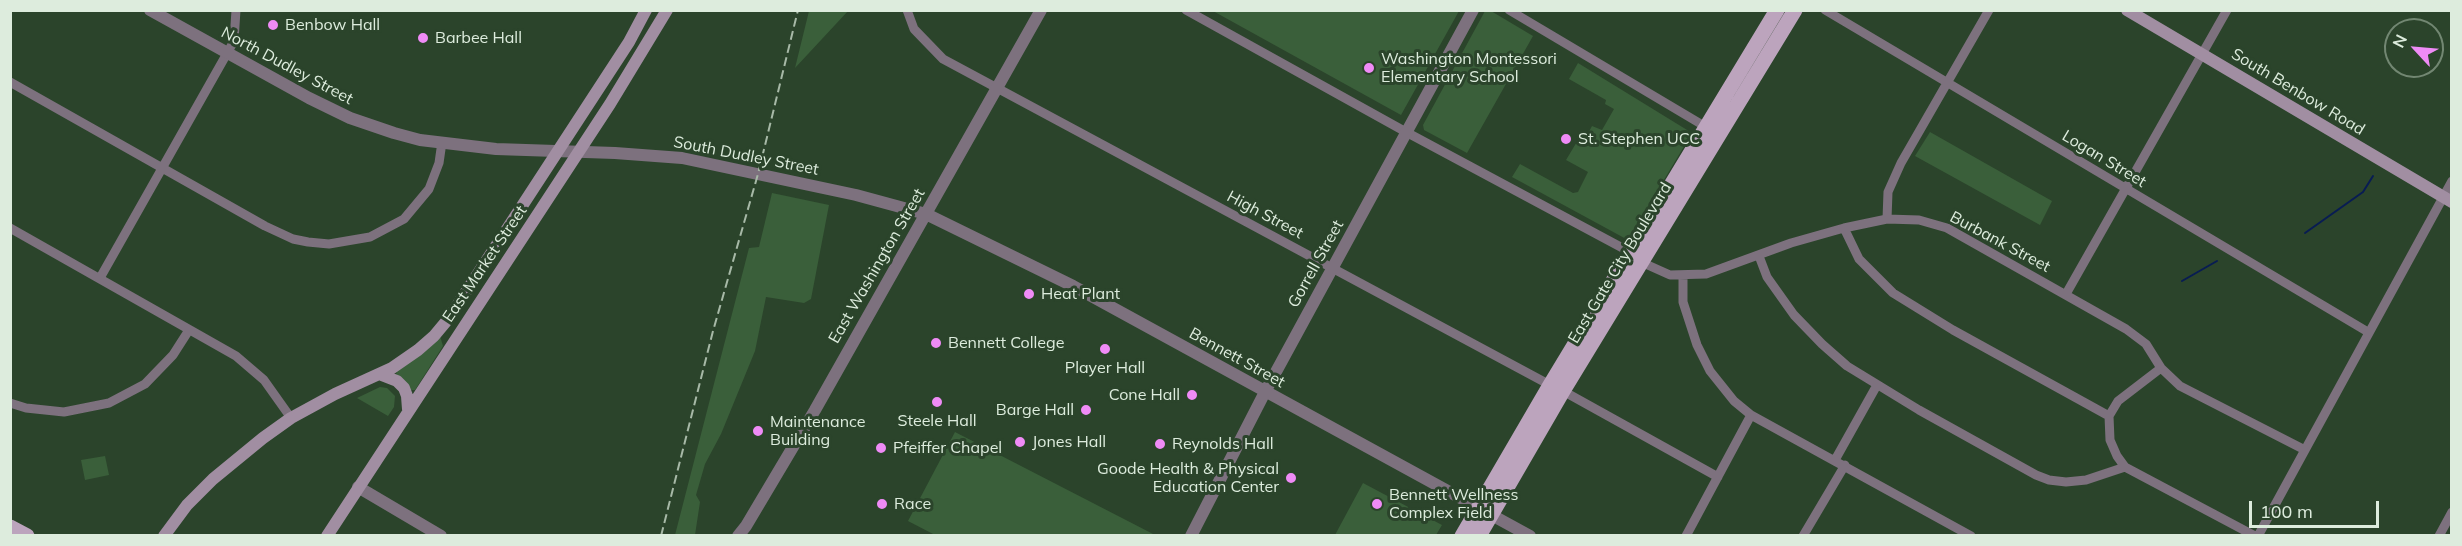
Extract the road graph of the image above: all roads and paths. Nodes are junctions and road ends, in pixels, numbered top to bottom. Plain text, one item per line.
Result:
1 (150, 10) edge
2 (236, 10) edge
3 (646, 10) edge
4 (667, 10) edge
5 (906, 10) edge
6 (1041, 10) edge
7 (1186, 10) edge
8 (1473, 10) edge
9 (1509, 10) edge
10 (1777, 10) edge
11 (1795, 10) edge
12 (1825, 10) edge
13 (1989, 10) edge
14 (2127, 10) edge
15 (2227, 10) edge
16 (226, 54) junction
17 (2202, 54) junction
18 (10, 82) edge
19 (1947, 84) junction
20 (998, 87) junction
21 (1707, 128) junction
22 (1406, 132) junction
23 (442, 142) junction
24 (556, 152) junction
25 (579, 152) junction
26 (162, 168) junction
27 (2451, 181) edge
28 (2125, 189) junction
29 (2447, 199) edge
30 (926, 214) junction
31 (1887, 219) junction
32 (10, 228) edge
33 (1844, 228) junction
34 (1759, 256) junction
35 (1636, 257) junction
36 (1333, 268) junction
37 (1683, 276) junction
38 (100, 278) junction
39 (2066, 294) junction
40 (449, 318) junction
41 (189, 330) junction
42 (2368, 332) junction
43 (450, 345) junction
44 (2161, 368) junction
45 (379, 374) junction
46 (1877, 385) junction
47 (1557, 388) junction
48 (1265, 392) junction
49 (10, 404) edge
50 (408, 410) junction
51 (1751, 415) junction
52 (2109, 416) junction
53 (291, 418) junction
54 (2305, 450) junction
55 (1835, 460) junction
56 (1845, 465) junction
57 (2125, 467) junction
58 (1718, 477) junction
59 (358, 488) junction
60 (1484, 511) junction
61 (2451, 512) edge
62 (10, 527) edge
63 (27, 536) edge
64 (164, 536) edge
65 (327, 536) edge
66 (441, 536) edge
67 (738, 536) edge
68 (1191, 536) edge
69 (1462, 536) edge
70 (1479, 536) edge
71 (1530, 536) edge
72 (1686, 536) edge
73 (1803, 536) edge
74 (1971, 536) edge
75 (2257, 536) edge
76 (2439, 536) edge

1 - 16 street, North Dudley Street
2 - 16 street
3 - 24 main road, East Market Street
4 - 25 main road, East Market Street
5 - 20 street, High Street
6 - 20 street, East Washington Street
7 - 22 street, Burbank Street
8 - 22 street, Gorrell Street
9 - 21 street
10 - 21 main road, East Gate City Boulevard
11 - 35 main road, East Gate City Boulevard
12 - 19 street, Logan Street
13 - 19 street
14 - 17 main road, South Benbow Road
15 - 17 street
16 - 23 street, North Dudley Street
16 - 26 street
17 - 28 street
17 - 29 main road, South Benbow Road
18 - 26 street
19 - 28 street, Logan Street
19 - 31 street
20 - 30 street, East Washington Street
20 - 36 street, High Street
21 - 35 main road, East Gate City Boulevard
22 - 35 street, Burbank Street
22 - 36 street, Gorrell Street
23 - 24 street, North Dudley Street
23 - 26 street
24 - 25 street, South Dudley Street
24 - 40 main road, East Market Street
25 - 30 street, South Dudley Street
25 - 43 main road, East Market Street
26 - 38 street
27 - 29 street
28 - 39 street
28 - 42 street, Logan Street
29 - 42 street
30 - 48 street, Bennett Street
30 - 67 street, East Washington Street
31 - 33 street, Burbank Street
31 - 39 street, Burbank Street
32 - 38 street
33 - 34 street, Burbank Street
33 - 52 street
34 - 37 street, Burbank Street
34 - 46 street
35 - 37 street, Burbank Street
35 - 47 main road, East Gate City Boulevard
36 - 47 street, High Street
36 - 48 street, Gorrell Street
37 - 51 street
38 - 41 street
39 - 44 street, Burbank Street
40 - 43 main road
40 - 45 main road, East Market Street
41 - 49 street
41 - 53 street
42 - 54 street
43 - 50 main road, East Market Street
44 - 52 street
44 - 54 street, Burbank Street
45 - 50 main road
45 - 53 main road, East Market Street
46 - 55 street
46 - 57 street
47 - 58 street, High Street
47 - 60 main road, East Gate City Boulevard
48 - 60 street, Bennett Street
48 - 68 street, Gorrell Street
50 - 59 main road, East Market Street
51 - 55 street
51 - 58 street
52 - 57 street
53 - 64 main road, East Market Street
54 - 75 street
55 - 56 street
56 - 73 street
56 - 74 street
57 - 75 street
58 - 72 street
59 - 65 main road, East Market Street
59 - 66 street
60 - 69 main road, East Gate City Boulevard
60 - 70 main road, East Gate City Boulevard
60 - 71 street, Bennett Street
61 - 76 street
62 - 63 main road

